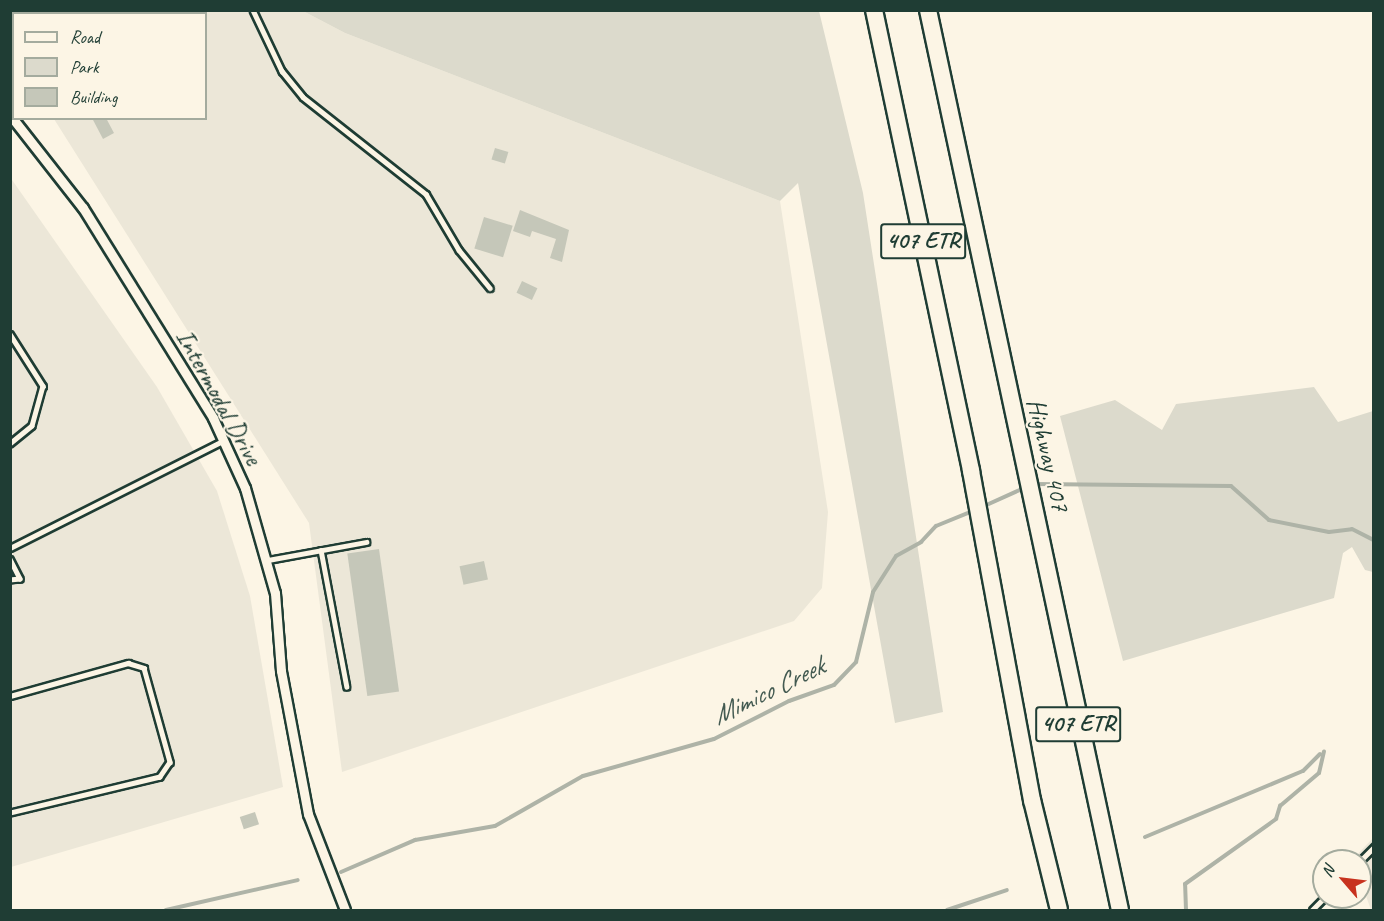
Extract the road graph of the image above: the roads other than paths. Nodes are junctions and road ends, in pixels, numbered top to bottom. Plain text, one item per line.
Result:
1 (253, 10) edge
2 (873, 10) edge
3 (928, 10) edge
4 (14, 120) edge
5 (490, 288) dead end
6 (10, 334) edge
7 (224, 441) junction
8 (10, 444) edge
9 (366, 542) dead end
10 (10, 548) edge
11 (321, 550) junction
12 (10, 559) edge
13 (268, 560) junction
14 (10, 580) edge
15 (347, 687) dead end
16 (10, 696) edge
17 (10, 813) edge
18 (345, 910) edge
19 (1059, 910) edge
20 (1120, 910) edge

1 - 5 lane
2 - 19 highway, 407 ETR
3 - 20 highway, Highway 407 / 407 ETR
4 - 7 street, Intermodal Drive
6 - 8 lane
7 - 10 lane
7 - 13 street, Intermodal Drive
9 - 11 lane
11 - 13 lane
11 - 15 lane
12 - 14 lane
13 - 18 street, Intermodal Drive
16 - 17 lane

